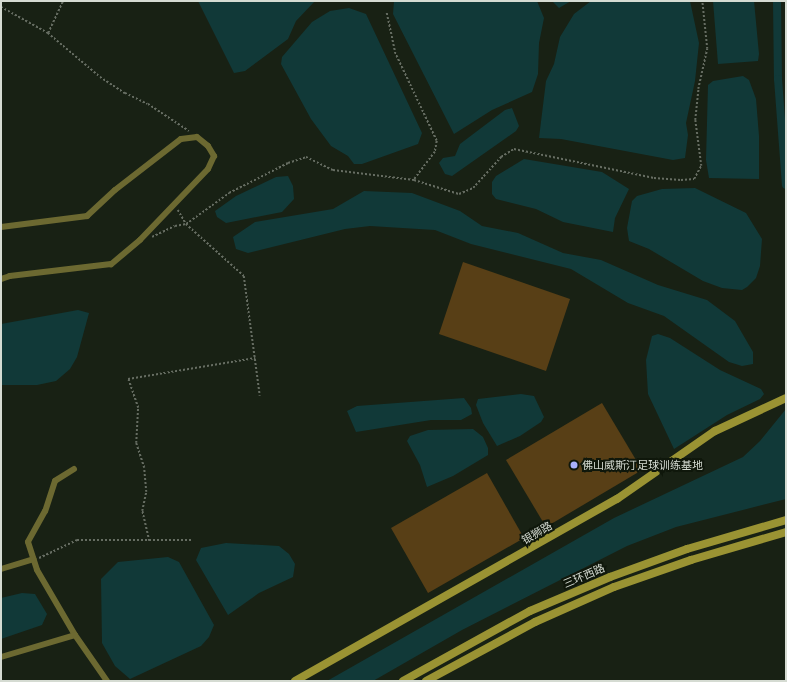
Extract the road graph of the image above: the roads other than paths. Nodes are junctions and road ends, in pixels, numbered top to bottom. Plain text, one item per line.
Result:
1 (1, 228) edge
2 (1, 279) edge
3 (786, 398) edge
4 (74, 469) dead end
5 (786, 520) edge
6 (786, 532) edge
7 (34, 559) junction
8 (1, 569) edge
9 (75, 635) junction
10 (1, 658) edge
11 (107, 681) edge
12 (295, 681) edge
13 (403, 681) edge
14 (426, 681) edge

1 - 2 street
3 - 12 main road, 银狮路
4 - 7 street
5 - 13 main road, 三环西路
6 - 14 main road, 三环西路
7 - 8 street
7 - 9 street
9 - 10 street
9 - 11 street

